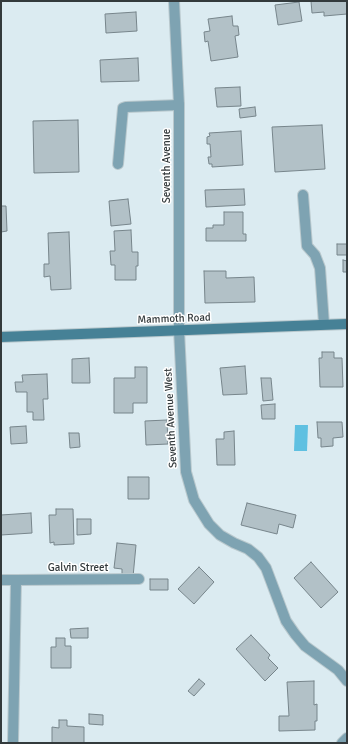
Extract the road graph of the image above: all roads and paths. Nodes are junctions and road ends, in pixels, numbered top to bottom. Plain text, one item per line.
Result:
1 (174, 1) edge
2 (179, 105) junction
3 (118, 164) dead end
4 (303, 195) dead end
5 (324, 324) junction
6 (347, 324) edge
7 (179, 330) junction
8 (1, 337) edge
9 (139, 579) dead end
10 (1, 580) edge
11 (16, 580) junction
12 (347, 681) edge
13 (347, 738) edge
14 (13, 743) edge
15 (342, 743) edge

1 - 2 street, Seventh Avenue
2 - 3 street
2 - 7 street, Seventh Avenue
4 - 5 street
5 - 6 main road, Mammoth Road
5 - 7 main road, Mammoth Road
7 - 8 main road, Mammoth Road
7 - 12 street, Seventh Avenue West
9 - 11 street, Galvin Street
10 - 11 street, Galvin Street
11 - 14 street
13 - 15 street

